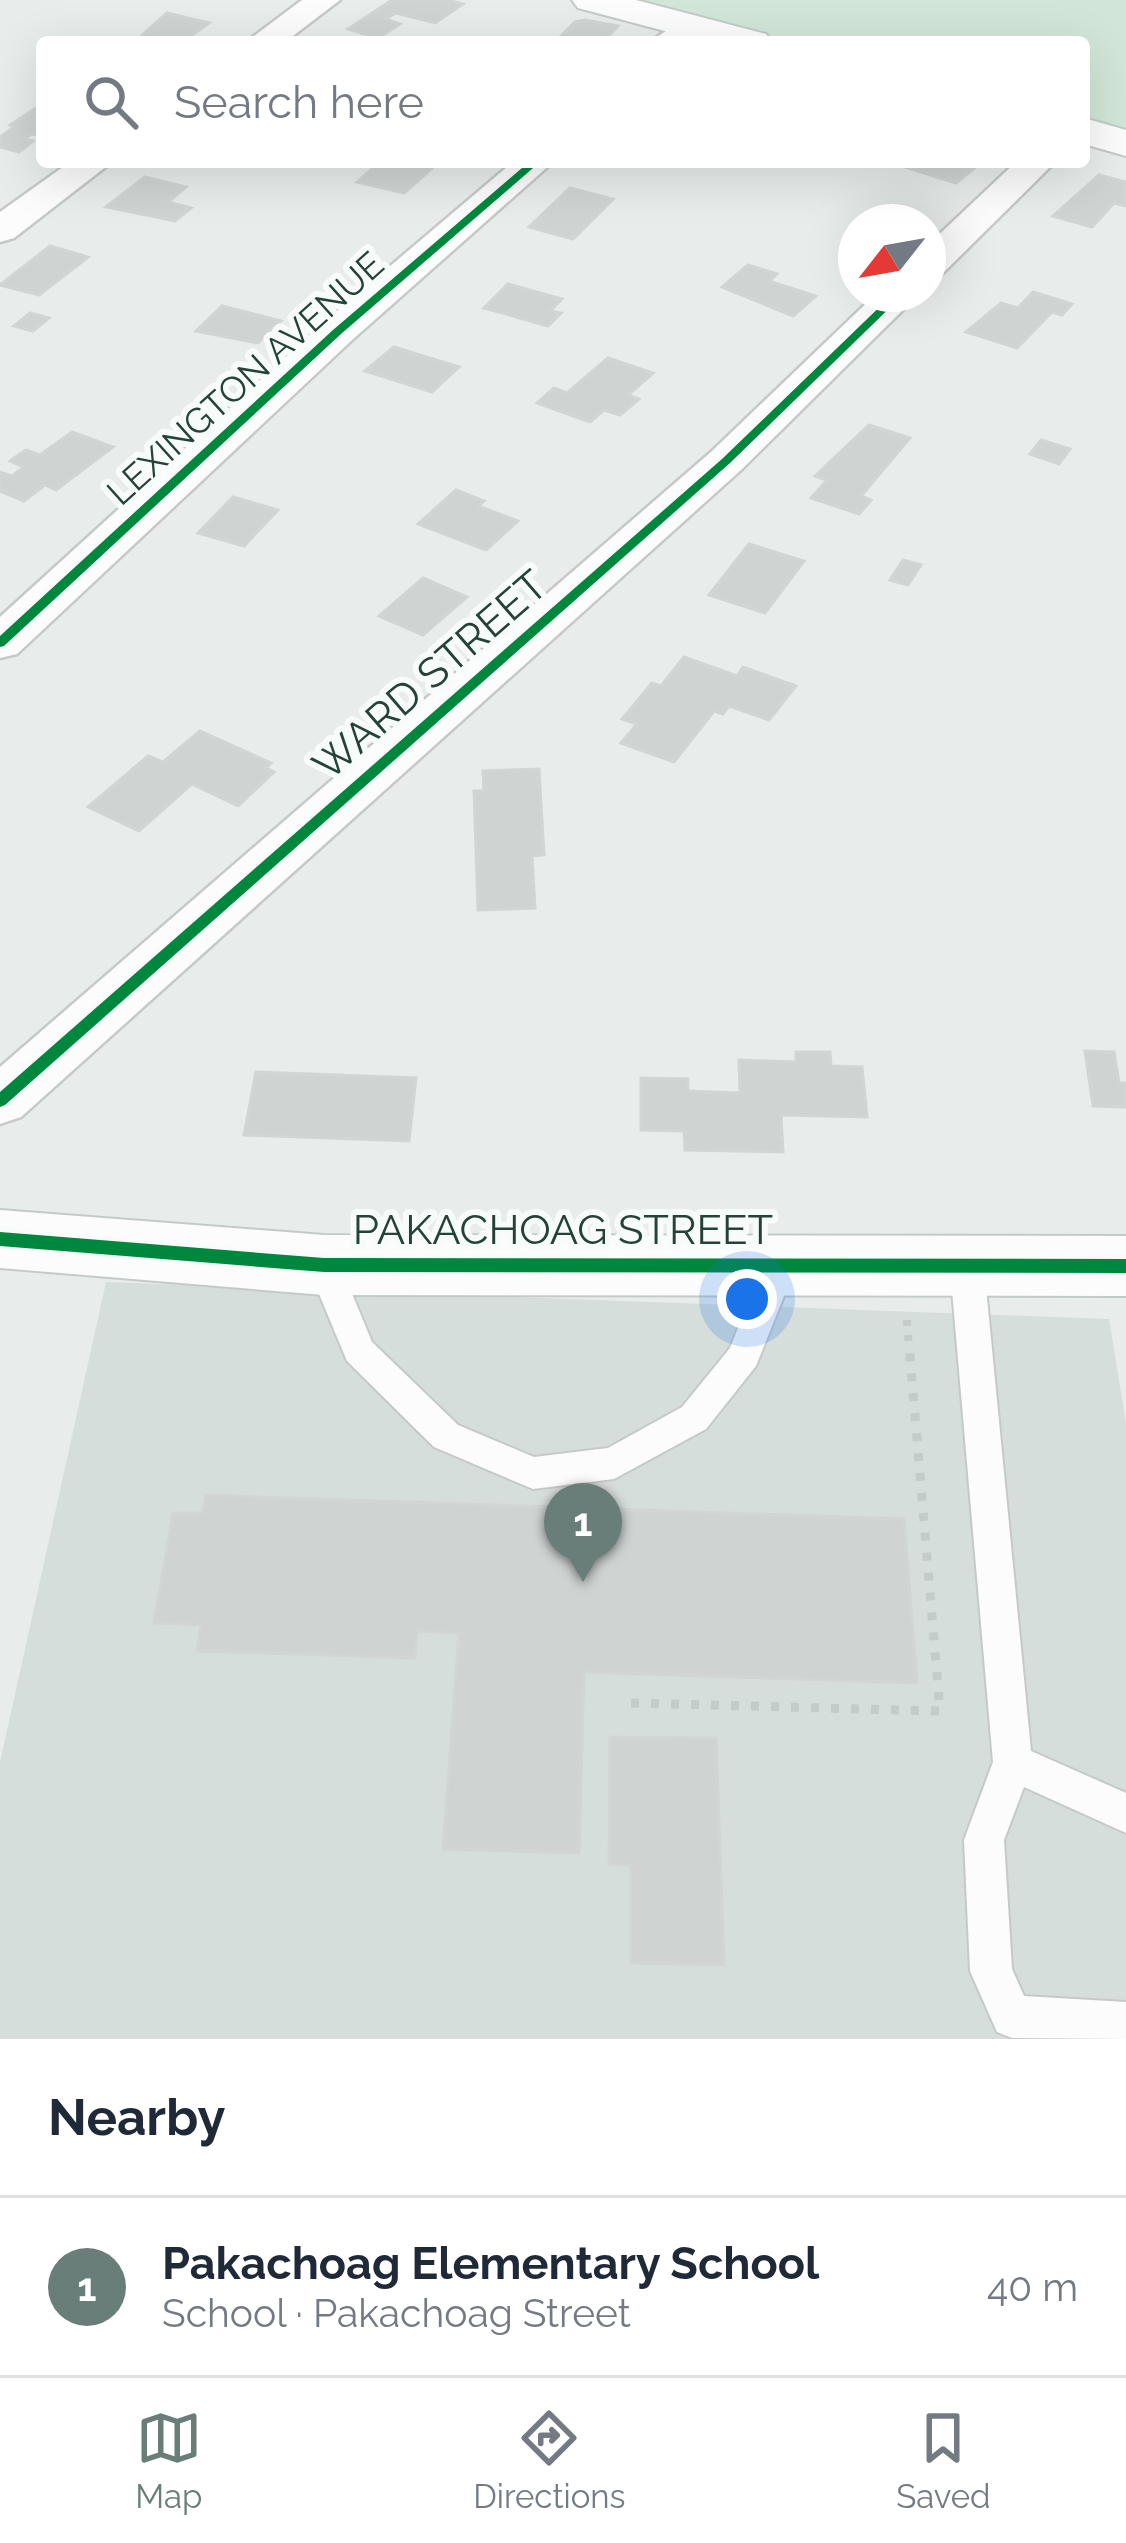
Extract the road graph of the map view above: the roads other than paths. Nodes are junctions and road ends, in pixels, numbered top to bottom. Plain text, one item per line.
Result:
1 (324, 0) edge
2 (591, 0) edge
3 (677, 34) edge
4 (272, 36) edge
5 (1090, 133) edge
6 (1126, 143) edge
7 (86, 168) edge
8 (528, 168) edge
9 (1031, 168) edge
10 (0, 230) edge
11 (946, 249) edge
12 (880, 312) edge
13 (0, 644) edge
14 (0, 1101) edge
15 (0, 1238) edge
16 (325, 1265) junction
17 (779, 1266) junction
18 (1126, 1266) edge
19 (967, 1267) junction
20 (1012, 1762) junction
21 (1126, 1813) edge
22 (1126, 2023) edge

1 - 4 street
2 - 3 street
5 - 6 street
7 - 10 street
8 - 13 street, LEXINGTON AVENUE
9 - 11 street
12 - 14 street, WARD STREET
15 - 16 street, PAKACHOAG STREET
16 - 17 street, PAKACHOAG STREET
16 - 17 lane
17 - 19 street, PAKACHOAG STREET
18 - 19 street, PAKACHOAG STREET
19 - 20 lane
20 - 21 lane
20 - 22 lane

